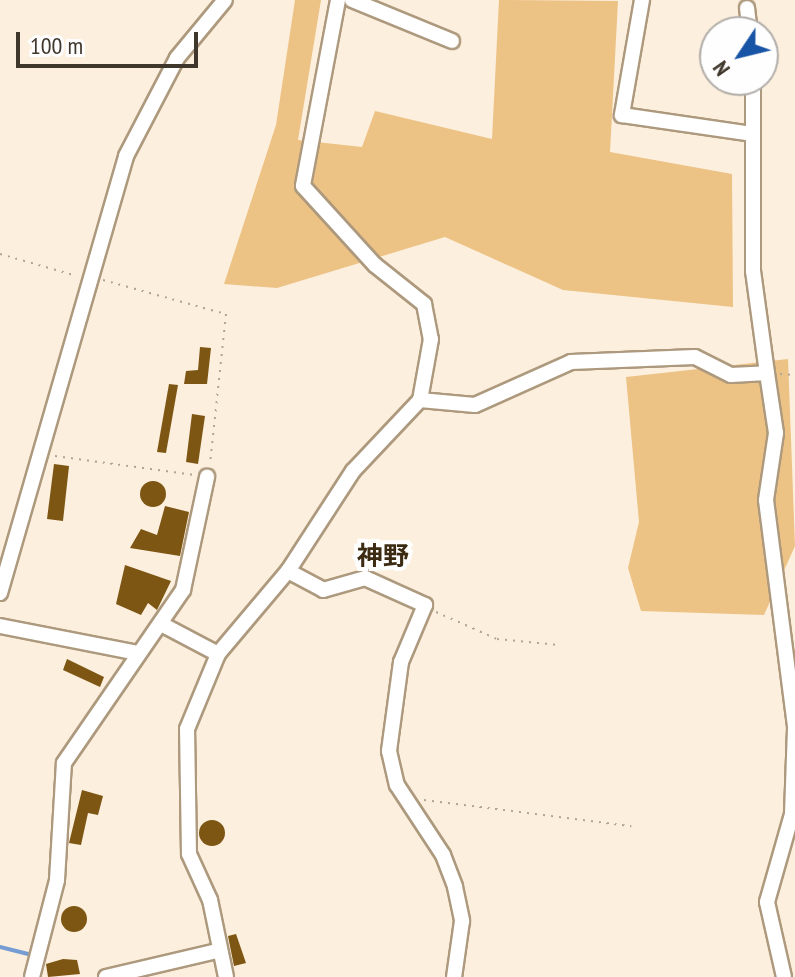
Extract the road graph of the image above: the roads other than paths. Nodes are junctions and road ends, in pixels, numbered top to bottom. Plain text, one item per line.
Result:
1 (225, 0) edge
2 (338, 0) edge
3 (352, 0) edge
4 (642, 0) edge
5 (747, 8) dead end
6 (748, 16) edge
7 (452, 41) dead end
8 (753, 96) edge
9 (752, 134) junction
10 (767, 373) junction
11 (420, 400) junction
12 (207, 477) road end
13 (288, 571) junction
14 (0, 593) edge
15 (0, 626) edge
16 (165, 626) junction
17 (137, 653) junction
18 (218, 654) junction
19 (795, 728) edge
20 (217, 951) junction
21 (32, 977) edge
22 (106, 977) edge
23 (226, 977) edge
24 (454, 977) edge
25 (784, 977) edge

1 - 14 street
2 - 11 street
3 - 7 street
4 - 9 street
5 - 6 street
8 - 9 street
9 - 10 street
10 - 11 street
10 - 19 street
11 - 13 street
12 - 16 street
13 - 18 street
13 - 24 street
15 - 17 street
16 - 17 street
16 - 18 street
17 - 21 street
18 - 20 street
19 - 25 street
20 - 22 street
20 - 23 street

